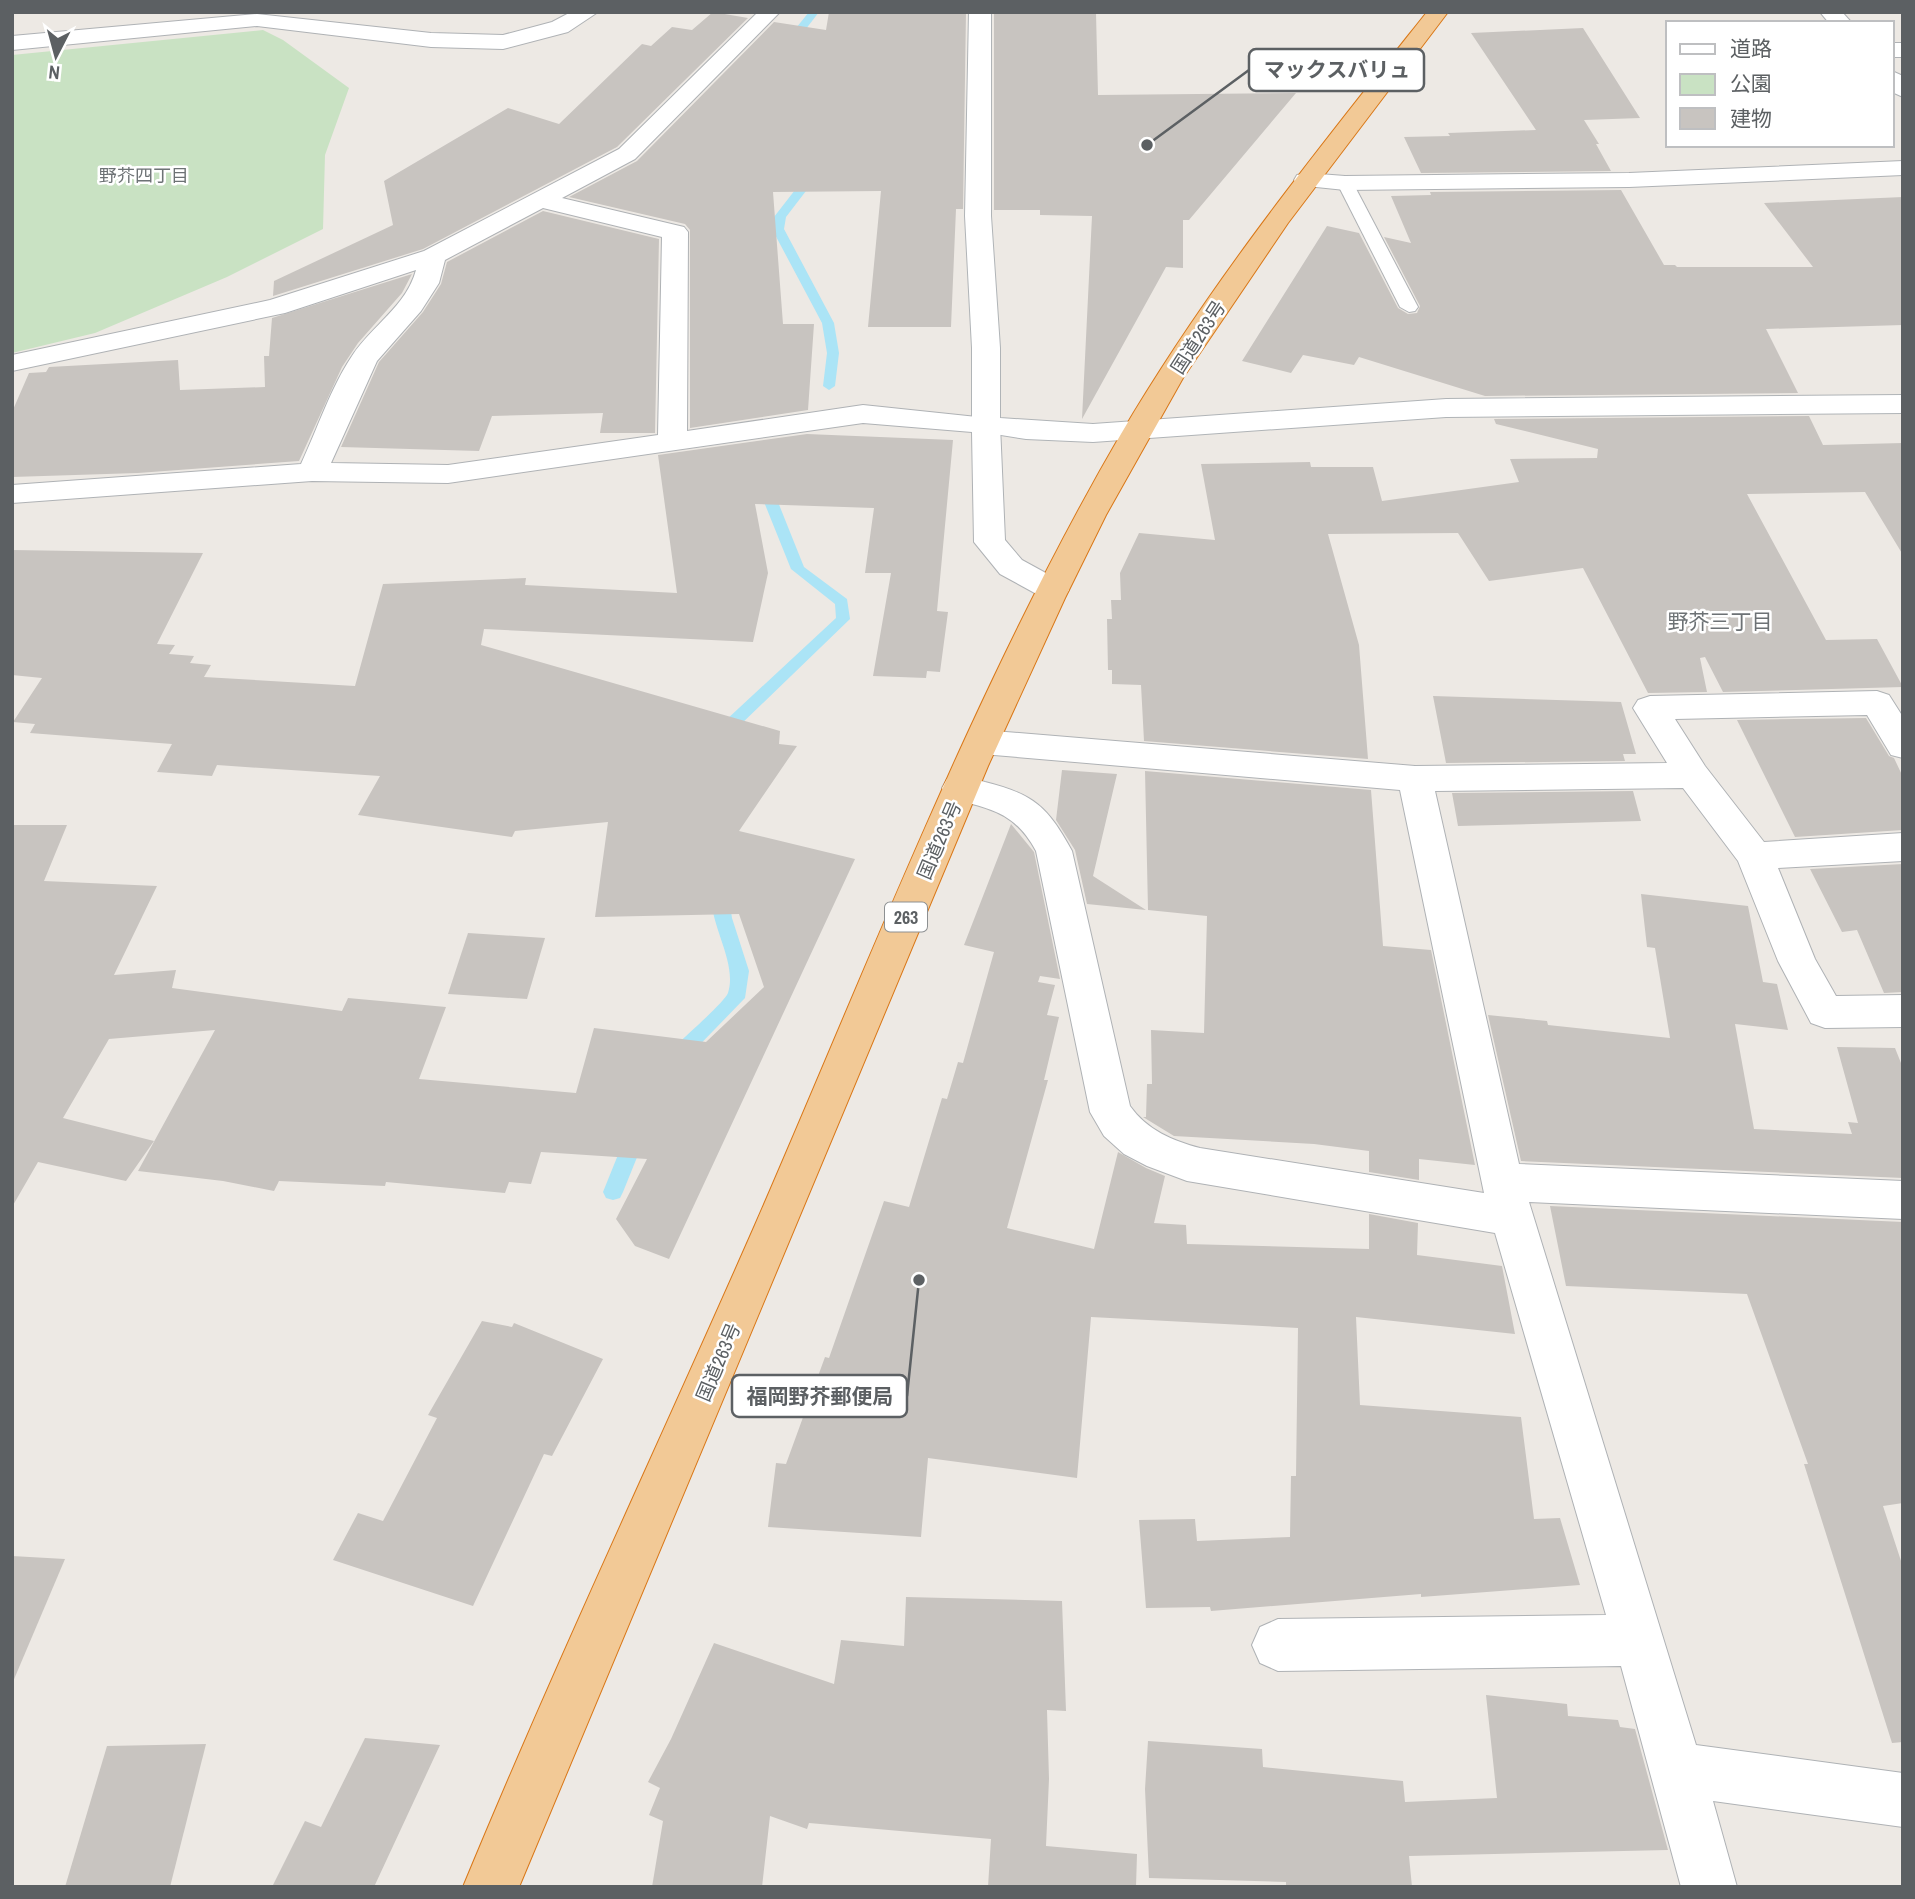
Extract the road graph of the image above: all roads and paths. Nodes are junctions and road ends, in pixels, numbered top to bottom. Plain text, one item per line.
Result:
1 (588, 12) edge
2 (770, 12) edge
3 (979, 12) edge
4 (1438, 12) edge
5 (12, 43) edge
6 (1903, 168) edge
7 (1306, 180) junction
8 (1345, 183) junction
9 (539, 200) junction
10 (433, 256) junction
11 (1409, 307) dead end
12 (12, 363) edge
13 (1903, 404) edge
14 (986, 425) junction
15 (1139, 429) junction
16 (672, 441) junction
17 (312, 472) junction
18 (12, 494) edge
19 (1054, 590) junction
20 (982, 742) junction
21 (1903, 746) edge
22 (1693, 775) junction
23 (1415, 779) junction
24 (960, 788) junction
25 (1903, 847) edge
26 (1754, 856) junction
27 (1903, 1011) edge
28 (1508, 1200) junction
29 (1903, 1200) edge
30 (1639, 1640) junction
31 (1278, 1645) dead end
32 (1677, 1769) junction
33 (1903, 1800) edge
34 (491, 1887) edge
35 (1709, 1887) edge

1 - 5 street
2 - 9 street
3 - 14 street
4 - 7 highway, 国道263号 / 263
6 - 8 street
7 - 8 street
7 - 15 highway, 国道263号 / 263
8 - 11 lane
9 - 10 street
9 - 16 street
10 - 12 street
10 - 17 street
13 - 15 street
14 - 15 street
14 - 16 street
14 - 19 street
15 - 19 highway, 国道263号 / 263
16 - 17 street
17 - 18 street
19 - 20 highway, 国道263号 / 263
20 - 23 street
20 - 24 highway, 国道263号 / 263
21 - 22 street
22 - 23 street
22 - 26 street
23 - 28 street
24 - 28 street
24 - 34 highway, 国道263号 / 263
25 - 26 street
26 - 27 street
28 - 29 street
28 - 30 street
30 - 31 street
30 - 32 street
32 - 33 street
32 - 35 street

